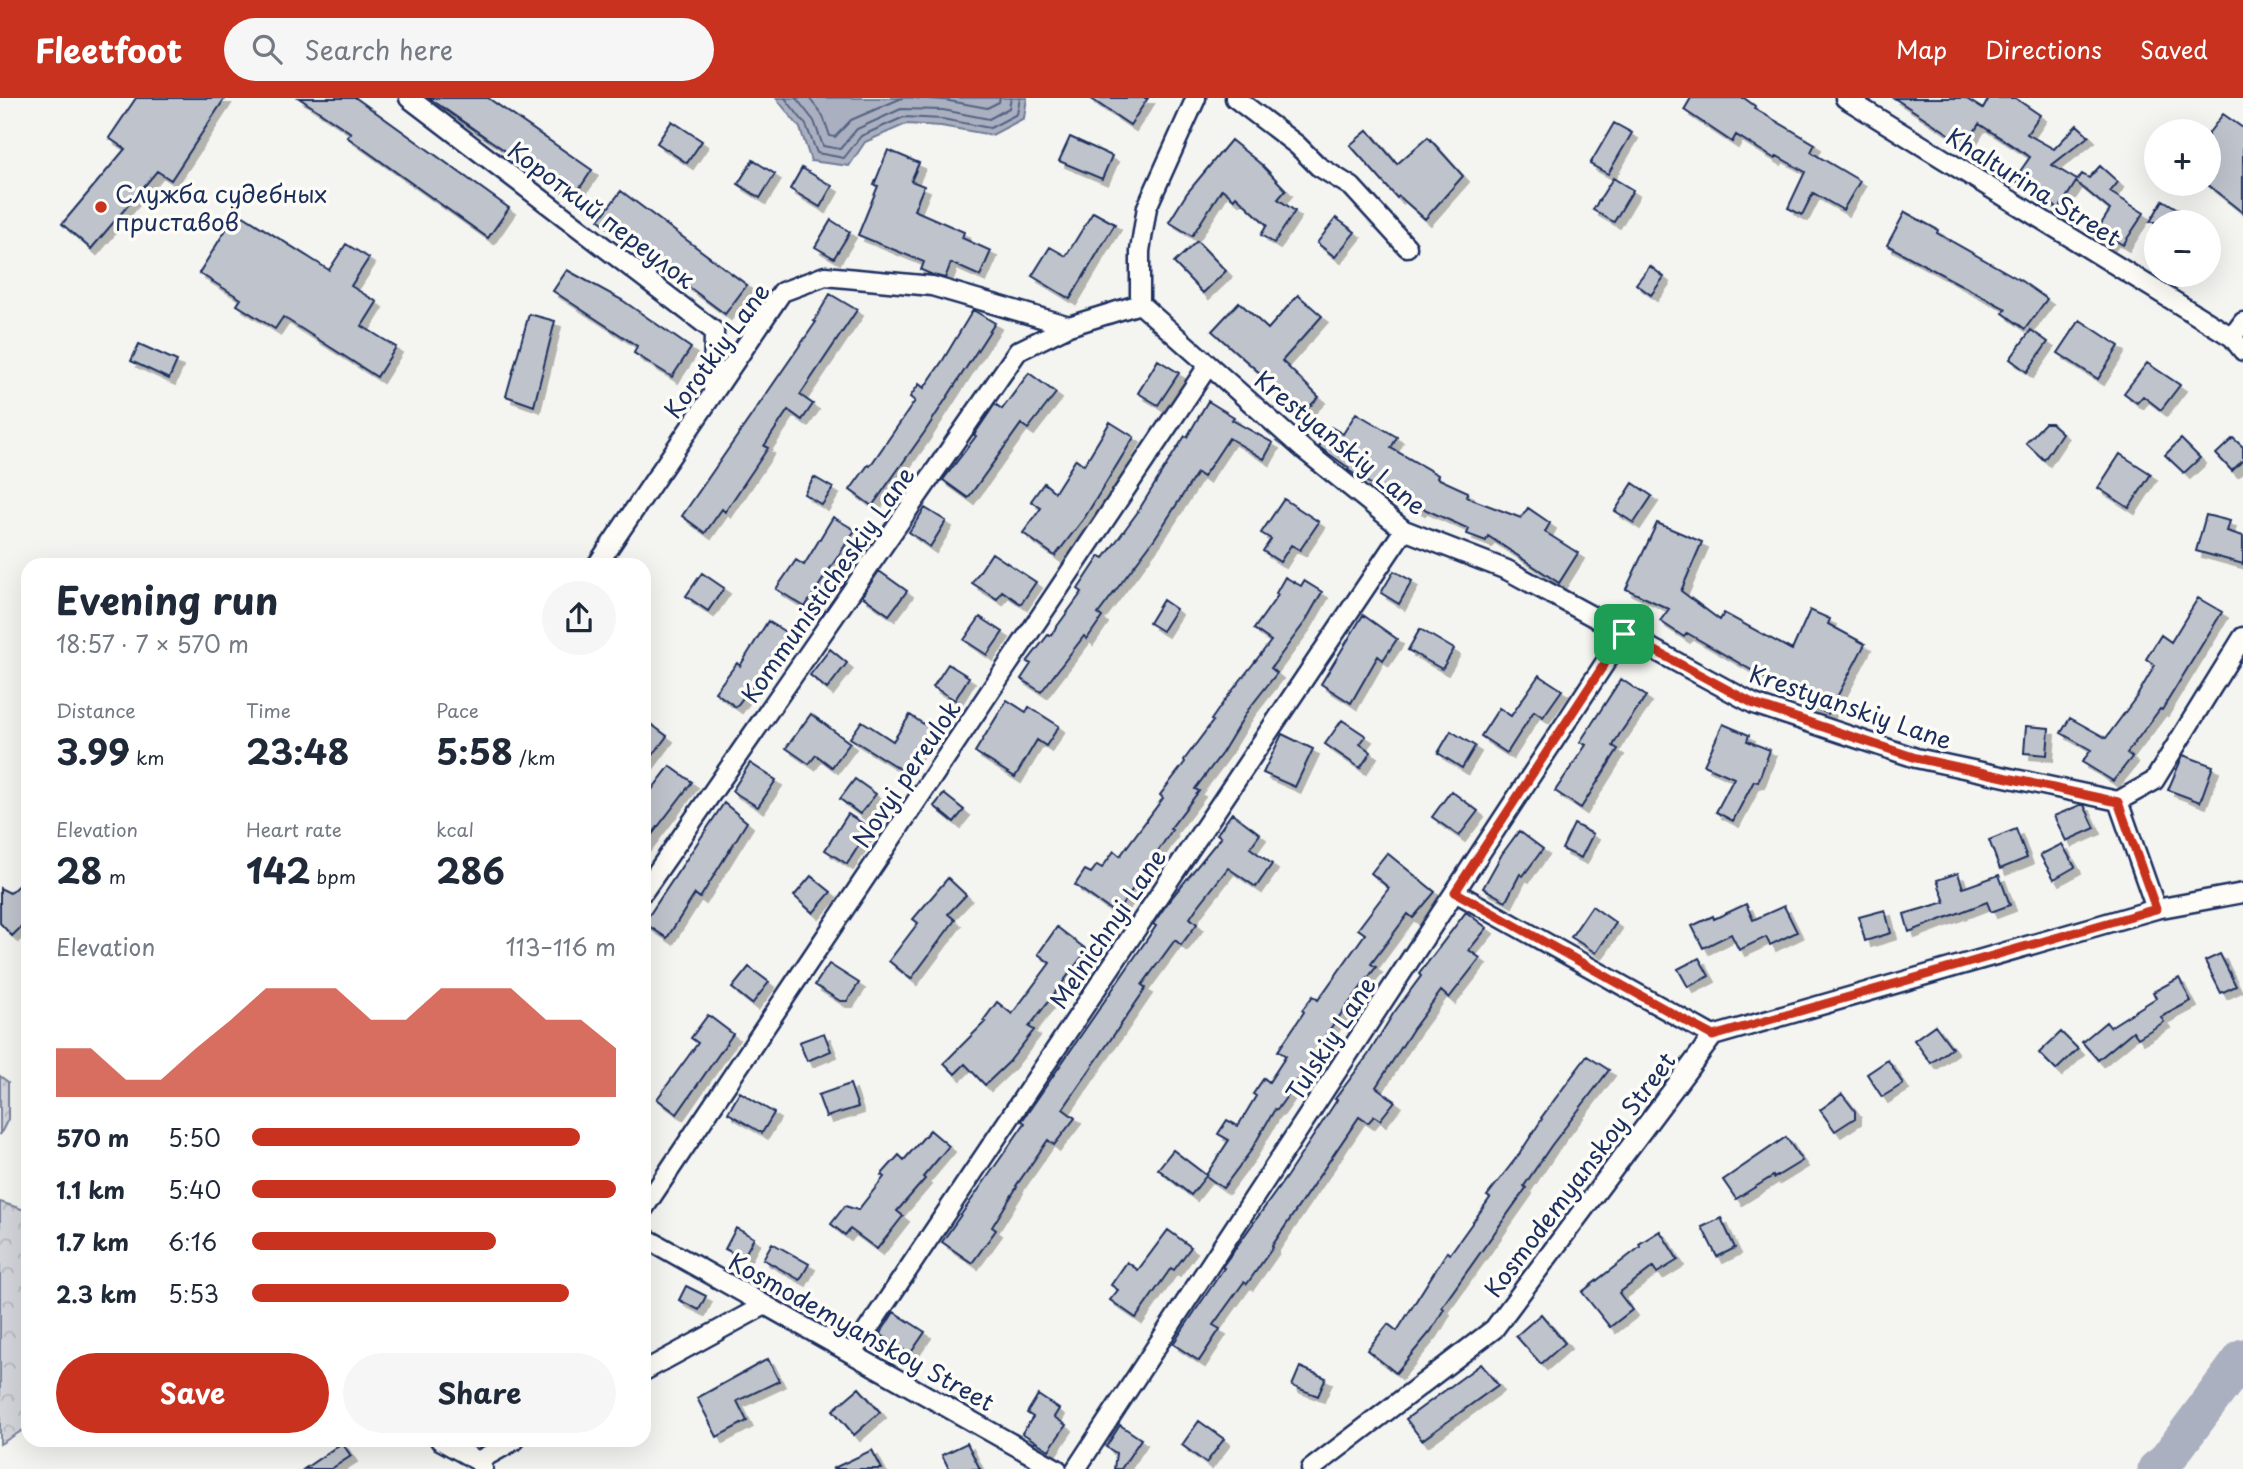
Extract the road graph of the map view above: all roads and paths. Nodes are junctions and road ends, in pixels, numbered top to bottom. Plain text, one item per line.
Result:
1 (409, 98) edge
2 (1196, 98) edge
3 (1235, 98) edge
4 (1845, 98) edge
5 (1407, 247) dead end
6 (1140, 304) junction
7 (1069, 326) junction
8 (2239, 337) edge
9 (1208, 366) junction
10 (713, 394) junction
11 (1404, 530) junction
12 (602, 558) edge
13 (1624, 634) junction
14 (2243, 637) edge
15 (2118, 802) junction
16 (651, 881) edge
17 (1455, 892) junction
18 (2243, 893) edge
19 (2156, 909) junction
20 (1713, 1036) junction
21 (651, 1198) edge
22 (651, 1241) edge
23 (765, 1305) junction
24 (852, 1353) junction
25 (651, 1367) edge
26 (451, 1447) edge
27 (505, 1447) edge
28 (480, 1465) edge
29 (1057, 1469) edge
30 (1076, 1469) edge
31 (1311, 1469) edge

1 - 10 street, Короткий переулок
2 - 6 street
3 - 5 street
4 - 8 street, Khalturina Street
6 - 7 street
6 - 9 street, Krestyanskiy Lane
7 - 10 street, Korotkiy Lane
7 - 16 street, Kommunisticheskiy Lane
9 - 11 street, Krestyanskiy Lane
9 - 21 street, Novyi pereulok
10 - 12 street, Korotkiy Lane
11 - 13 street, Krestyanskiy Lane
11 - 24 street, Melnichnyi Lane
13 - 15 street, Krestyanskiy Lane
13 - 17 street, Tulskiy Lane
14 - 15 street
15 - 19 street
17 - 20 street
17 - 30 street, Tulskiy Lane
18 - 19 street
19 - 20 street
20 - 31 street, Kosmodemyanskoy Street
22 - 23 street, Kosmodemyanskoy Street
23 - 24 street, Kosmodemyanskoy Street
23 - 25 street
24 - 29 street, Kosmodemyanskoy Street
26 - 28 street
27 - 28 street

